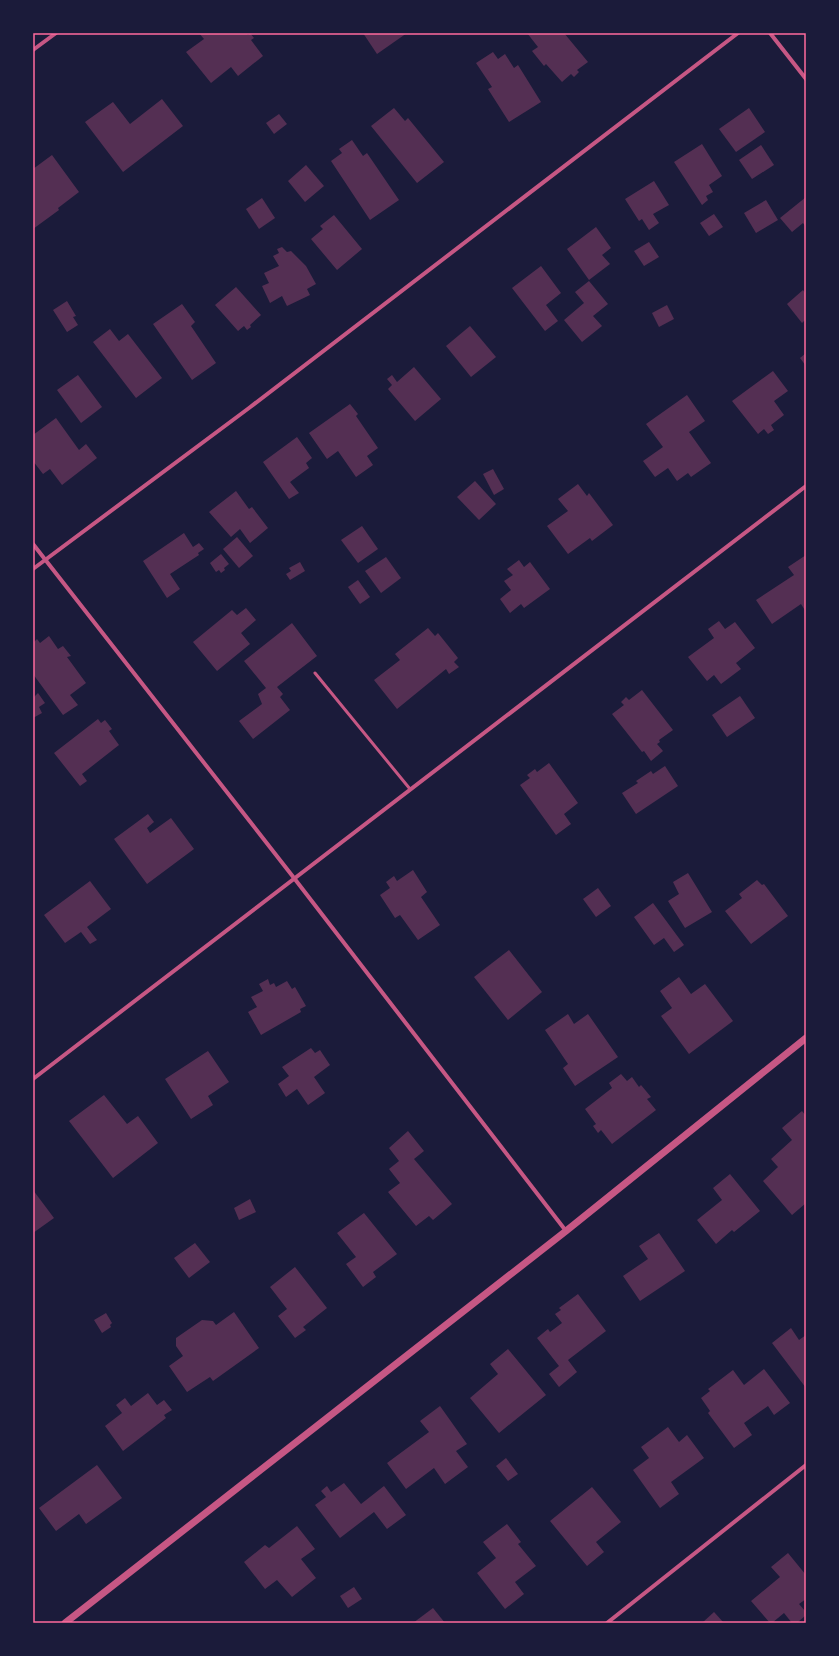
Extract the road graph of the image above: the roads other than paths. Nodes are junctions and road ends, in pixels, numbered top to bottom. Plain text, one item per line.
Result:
1 (56, 33) edge
2 (738, 33) edge
3 (770, 33) edge
4 (33, 50) edge
5 (806, 79) edge
6 (806, 486) edge
7 (33, 544) edge
8 (45, 560) junction
9 (33, 569) edge
10 (315, 673) dead end
11 (410, 789) junction
12 (294, 878) junction
13 (806, 1038) edge
14 (33, 1079) edge
15 (566, 1231) junction
16 (806, 1465) edge
17 (65, 1623) edge
18 (607, 1623) edge

1 - 4 street
2 - 8 street
3 - 5 street
6 - 11 street
7 - 8 street
8 - 9 street
8 - 12 street
10 - 11 lane
11 - 12 street
12 - 14 street
12 - 15 street
13 - 15 street
15 - 17 street
16 - 18 street

